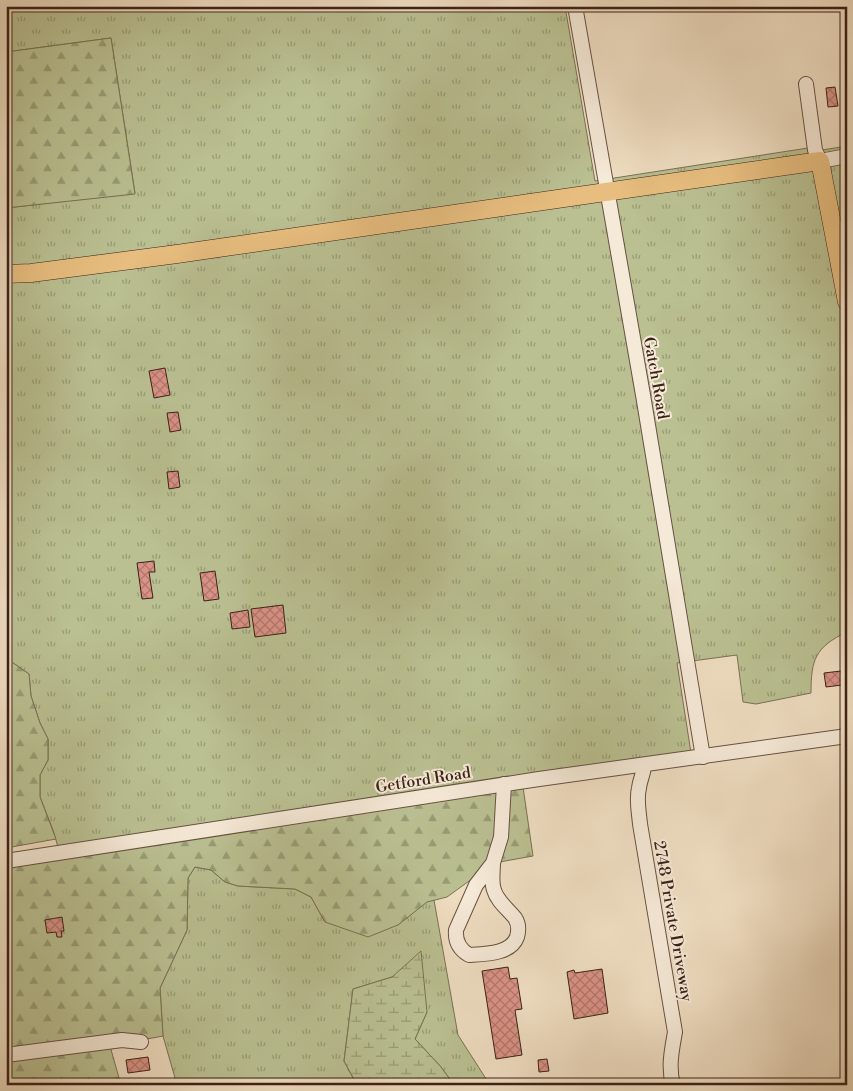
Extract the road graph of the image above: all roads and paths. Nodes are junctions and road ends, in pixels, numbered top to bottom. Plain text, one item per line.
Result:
1 (575, 6) edge
2 (806, 84) dead end
3 (847, 156) edge
4 (820, 161) junction
5 (607, 192) junction
6 (6, 274) edge
7 (847, 302) edge
8 (847, 736) edge
9 (703, 757) junction
10 (644, 764) junction
11 (504, 784) junction
12 (6, 861) edge
13 (493, 863) junction
14 (141, 1042) dead end
15 (6, 1055) edge
16 (673, 1085) edge

1 - 5 street, Gatch Road
2 - 4 street
3 - 4 street
4 - 5 main road
4 - 7 main road
5 - 6 main road
5 - 9 street, Gatch Road
8 - 9 street, Getford Road
9 - 10 street, Getford Road
10 - 11 street, Getford Road
10 - 16 street, 2748 Private Driveway
11 - 12 street, Getford Road
11 - 13 street
13 - 13 street
14 - 15 street

